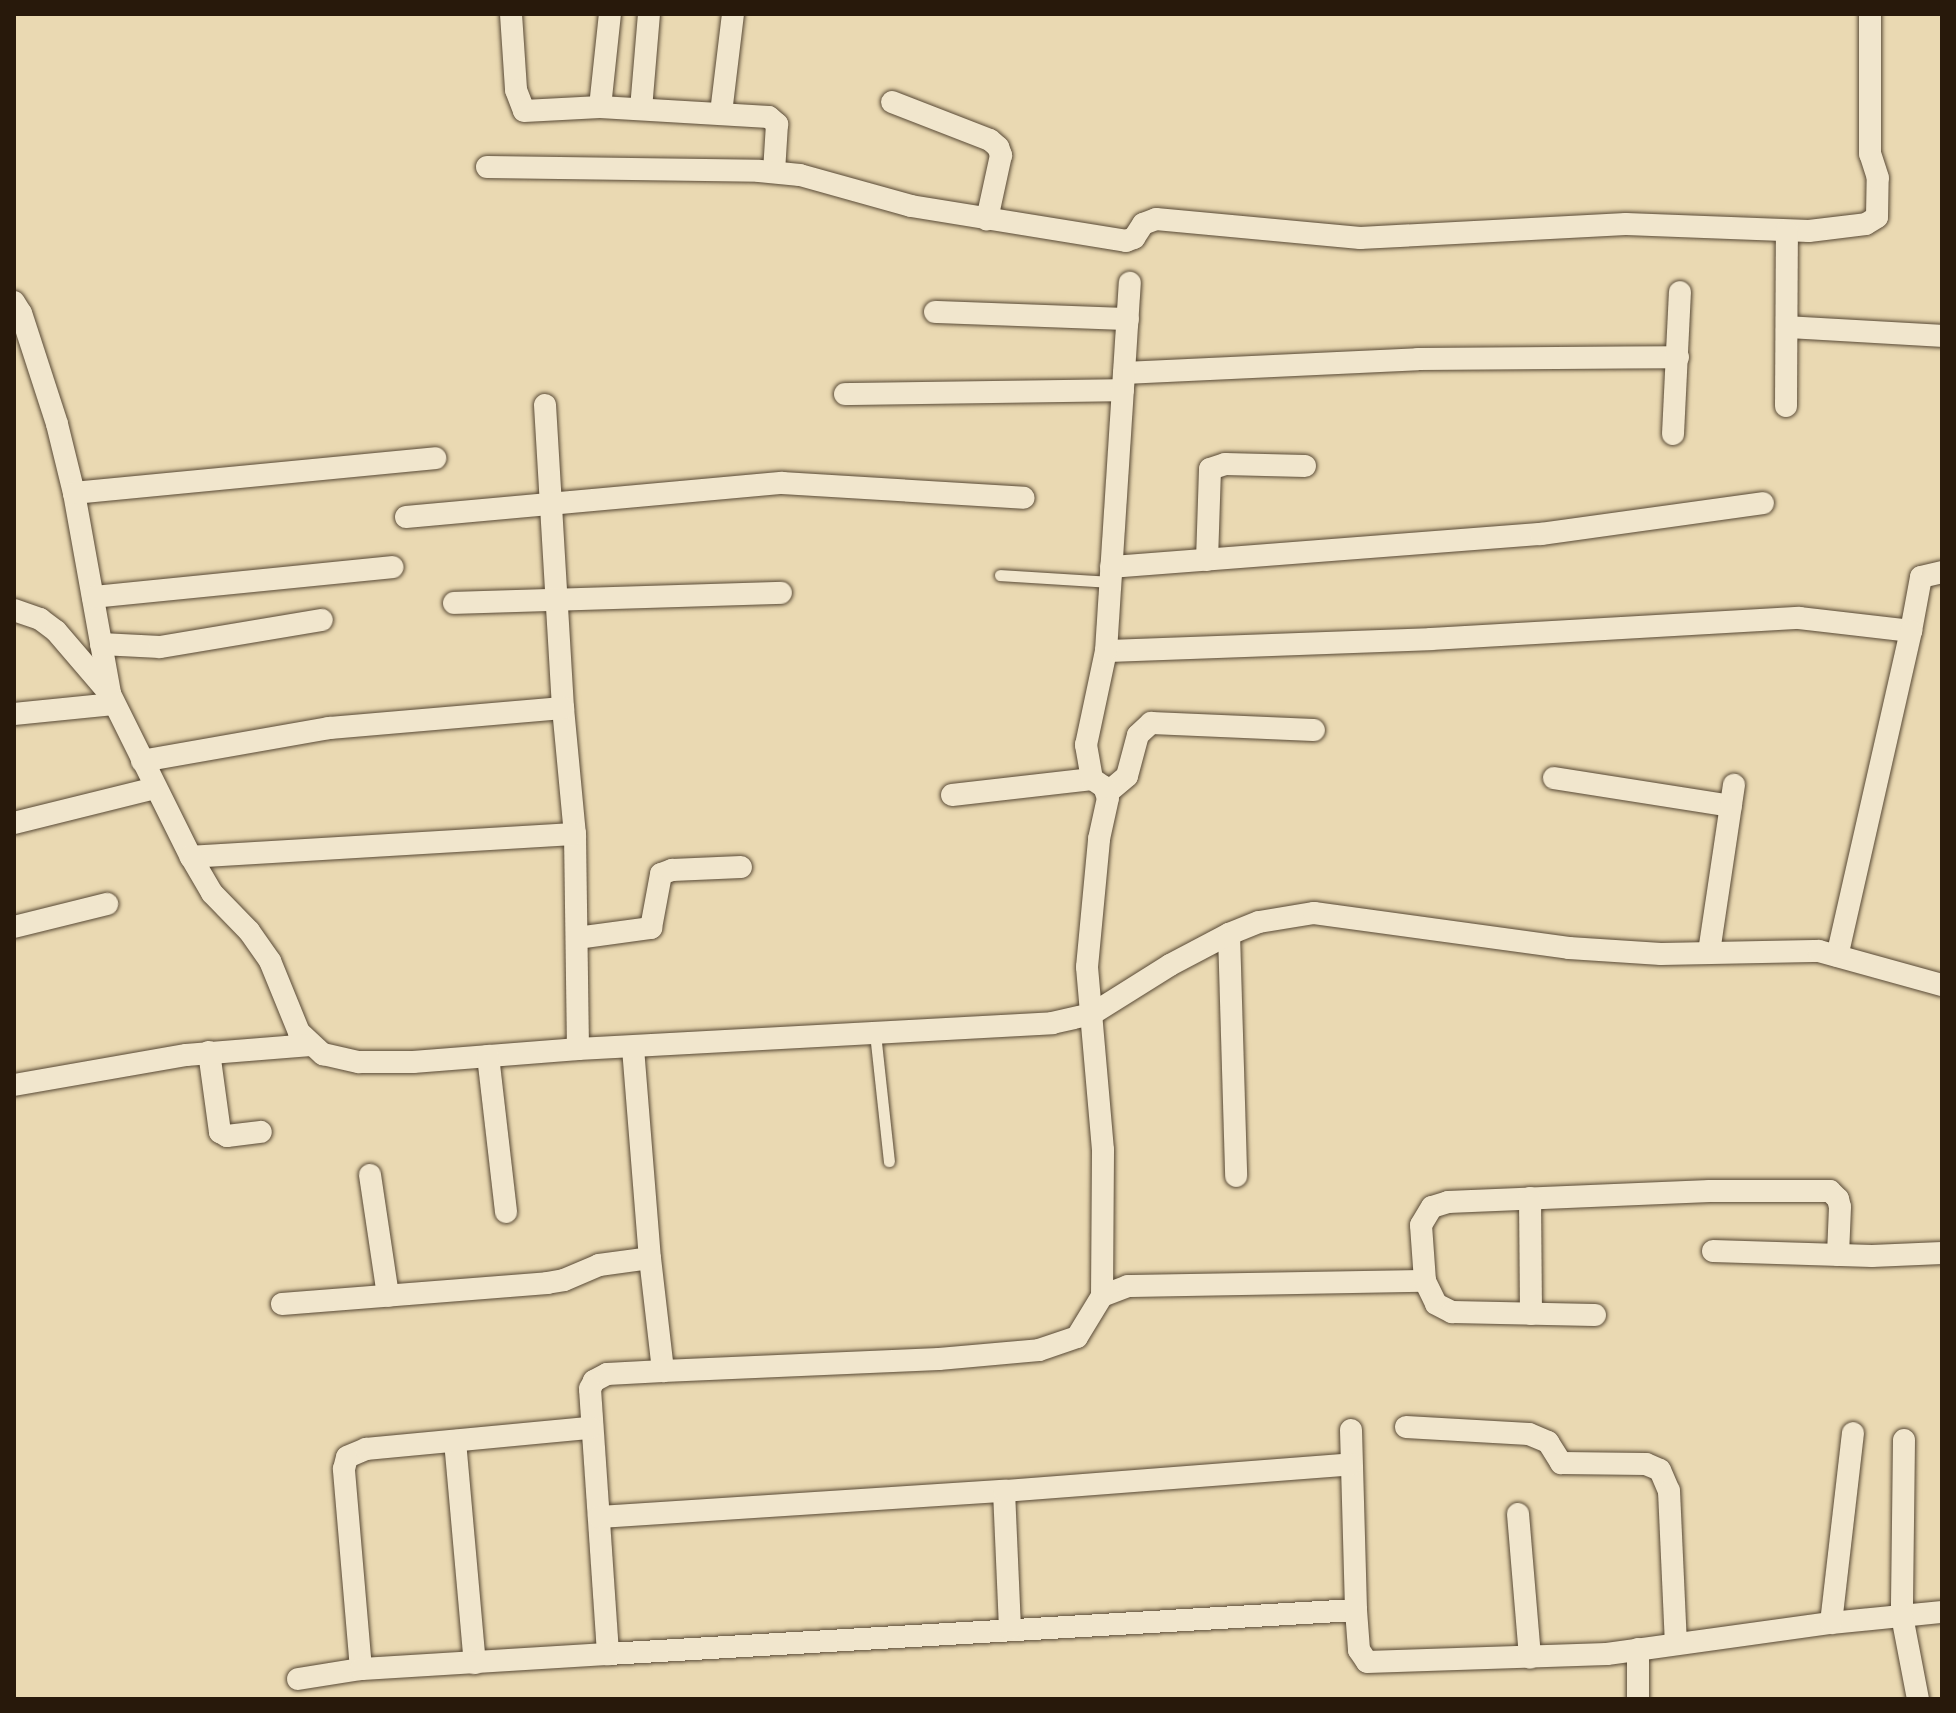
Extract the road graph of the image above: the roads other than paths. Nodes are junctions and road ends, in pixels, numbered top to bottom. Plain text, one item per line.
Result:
1 (511, 14) edge
2 (610, 14) edge
3 (649, 14) edge
4 (733, 14) edge
5 (1870, 14) edge
6 (892, 102) dead end
7 (600, 107) junction
8 (641, 109) junction
9 (721, 113) junction
10 (487, 167) dead end
11 (774, 172) junction
12 (987, 219) junction
13 (1787, 231) junction
14 (1130, 283) dead end
15 (1680, 292) dead end
16 (14, 302) edge
17 (935, 312) dead end
18 (1128, 319) junction
19 (1787, 327) junction
20 (1942, 336) edge
21 (1678, 357) junction
22 (1123, 381) junction
23 (845, 394) dead end
24 (545, 405) dead end
25 (1786, 406) dead end
26 (1673, 434) dead end
27 (435, 458) dead end
28 (1305, 466) dead end
29 (74, 493) junction
30 (1024, 498) dead end
31 (1763, 503) dead end
32 (552, 504) junction
33 (406, 517) dead end
34 (1207, 560) junction
35 (393, 567) dead end
36 (1942, 572) edge
37 (1110, 574) junction
38 (1000, 575) dead end
39 (781, 593) dead end
40 (93, 597) junction
41 (556, 599) junction
42 (454, 603) dead end
43 (14, 610) edge
44 (322, 620) dead end
45 (1911, 631) junction
46 (101, 644) junction
47 (1106, 651) junction
48 (112, 699) junction
49 (563, 708) junction
50 (14, 714) edge
51 (1314, 730) dead end
52 (142, 761) junction
53 (1554, 778) dead end
54 (1100, 786) junction
55 (155, 788) junction
56 (952, 795) dead end
57 (14, 823) edge
58 (575, 834) junction
59 (191, 857) junction
60 (741, 867) dead end
61 (107, 904) dead end
62 (14, 927) edge
63 (1229, 934) junction
64 (577, 938) junction
65 (1709, 952) junction
66 (1837, 956) junction
67 (1942, 985) edge
68 (1092, 1014) junction
69 (875, 1033) junction
70 (311, 1045) junction
71 (633, 1048) junction
72 (578, 1049) junction
73 (209, 1052) junction
74 (488, 1056) junction
75 (14, 1085) edge
76 (261, 1132) dead end
77 (889, 1161) dead end
78 (370, 1175) dead end
79 (1236, 1176) dead end
80 (1530, 1198) junction
81 (506, 1212) dead end
82 (1713, 1251) dead end
83 (1942, 1253) edge
84 (1838, 1255) junction
85 (650, 1258) junction
86 (1425, 1281) junction
87 (388, 1296) junction
88 (1102, 1296) junction
89 (282, 1304) dead end
90 (1531, 1314) junction
91 (1595, 1315) dead end
92 (663, 1371) junction
93 (1406, 1427) dead end
94 (590, 1428) junction
95 (1351, 1430) dead end
96 (1853, 1433) dead end
97 (1904, 1440) dead end
98 (455, 1441) junction
99 (1351, 1464) junction
100 (1004, 1491) junction
101 (1518, 1514) dead end
102 (599, 1517) junction
103 (1356, 1610) junction
104 (1942, 1612) edge
105 (1902, 1616) junction
106 (1831, 1623) junction
107 (1010, 1629) junction
108 (1676, 1644) junction
109 (1638, 1649) junction
110 (608, 1654) junction
111 (1530, 1657) junction
112 (475, 1663) junction
113 (361, 1669) junction
114 (298, 1679) dead end
115 (1638, 1699) edge
116 (1918, 1699) edge

1 - 7 street
2 - 7 street
3 - 8 street
4 - 9 street
5 - 13 street
6 - 12 street
7 - 8 street
8 - 9 street
9 - 11 street
10 - 11 street
11 - 12 street
12 - 13 street
13 - 19 street
14 - 18 street
15 - 21 street
16 - 29 street
17 - 18 street
18 - 22 street
19 - 20 street
19 - 25 street
21 - 22 street
21 - 26 street
22 - 23 street
22 - 37 street
24 - 32 street
27 - 29 street
28 - 34 street
29 - 40 street
30 - 32 street
31 - 34 street
32 - 33 street
32 - 41 street
34 - 37 street
35 - 40 street
36 - 45 street
37 - 38 lane
37 - 47 street
39 - 41 street
40 - 46 street
41 - 42 street
41 - 49 street
43 - 48 street
44 - 46 street
45 - 47 street
45 - 66 street
46 - 48 street
47 - 54 street
48 - 50 street
48 - 52 street
49 - 52 street
49 - 58 street
51 - 54 street
52 - 55 street
53 - 65 street
54 - 56 street
54 - 68 street
55 - 57 street
55 - 59 street
58 - 59 street
58 - 64 street
59 - 70 street
60 - 64 street
61 - 62 street
63 - 65 street
63 - 68 street
63 - 79 street
64 - 72 street
65 - 66 street
66 - 67 street
68 - 69 street
68 - 88 street
69 - 71 street
69 - 77 lane
70 - 73 street
70 - 74 street
71 - 72 street
71 - 85 street
72 - 74 street
73 - 75 street
73 - 76 street
74 - 81 street
78 - 87 street
80 - 84 street
80 - 86 street
80 - 90 street
82 - 84 street
83 - 84 street
85 - 87 street
85 - 92 street
86 - 88 street
86 - 90 street
87 - 89 street
88 - 92 street
90 - 91 street
92 - 94 street
93 - 108 street
94 - 98 street
94 - 102 street
95 - 99 street
96 - 106 street
97 - 105 street
98 - 112 street
98 - 113 street
99 - 100 street
99 - 103 street
100 - 102 street
100 - 107 street
101 - 111 street
102 - 110 street
103 - 107 street
103 - 111 street
104 - 105 street
105 - 106 street
105 - 116 street
106 - 108 street
107 - 110 street
108 - 109 street
109 - 111 street
109 - 115 street
110 - 112 street
112 - 113 street
113 - 114 street

